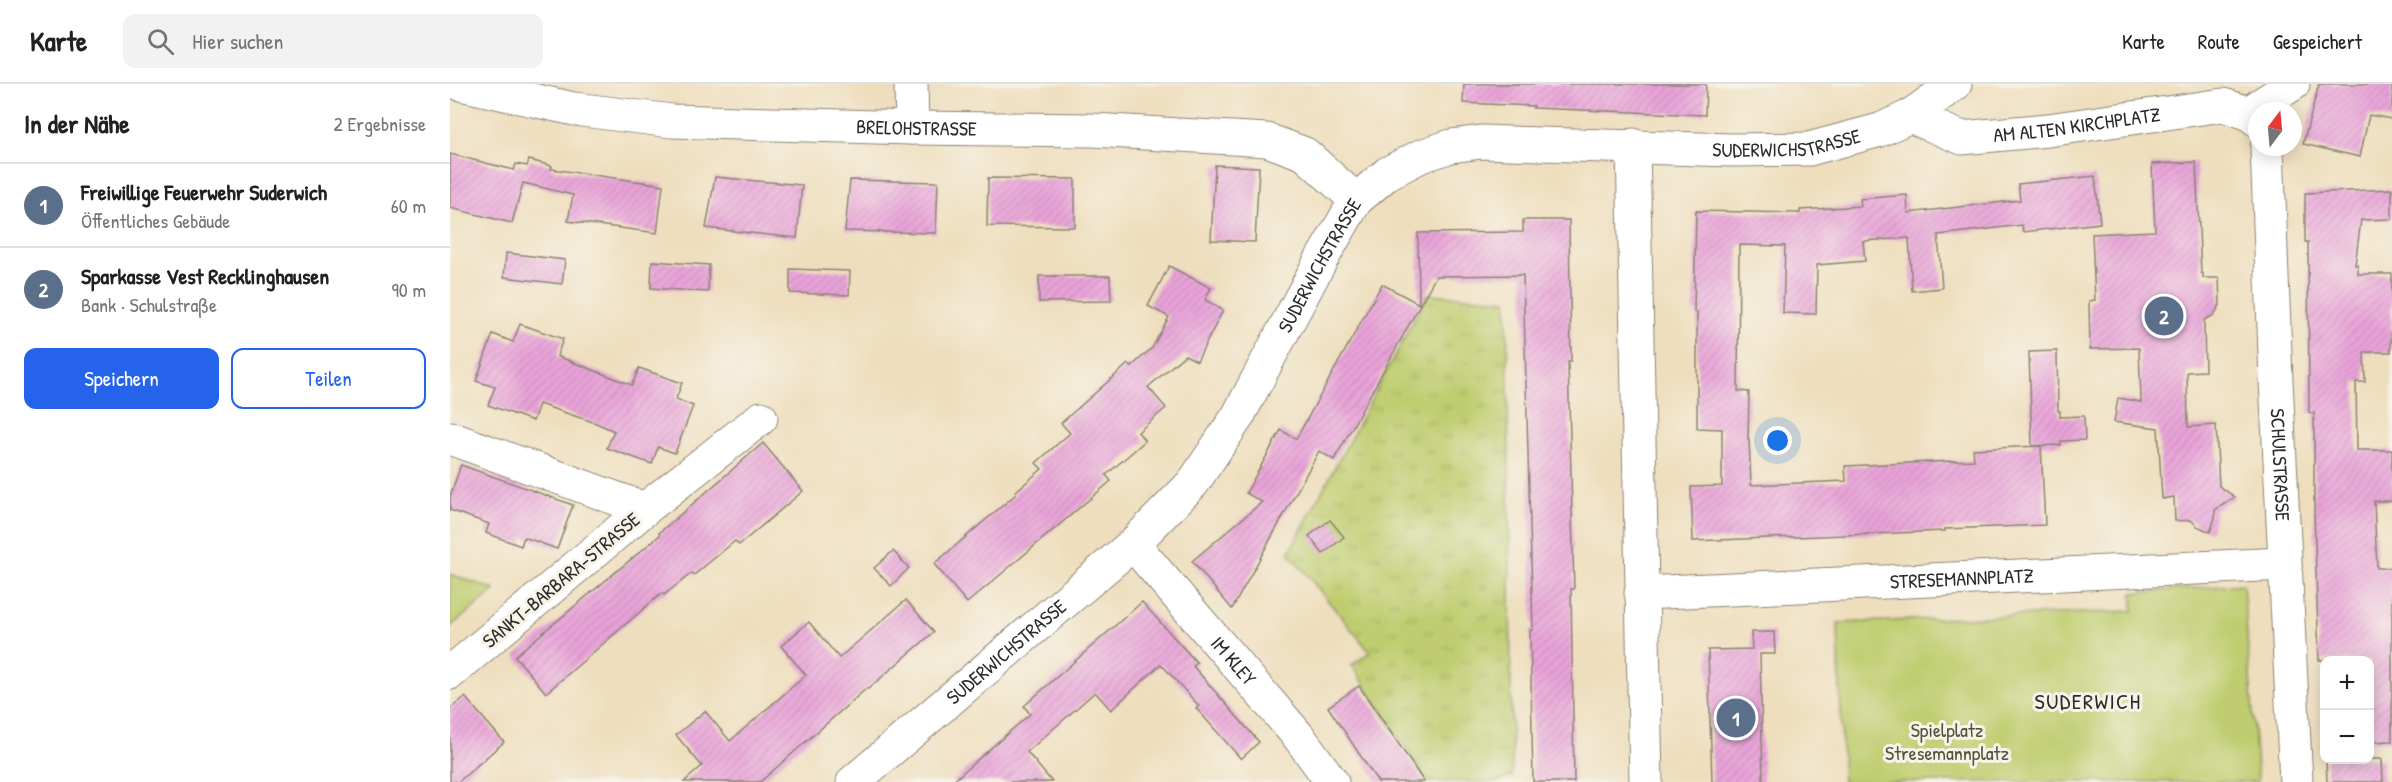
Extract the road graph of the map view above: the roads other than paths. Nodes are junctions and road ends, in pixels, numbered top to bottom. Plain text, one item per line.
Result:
1 (460, 84) edge
2 (911, 84) edge
3 (1954, 84) edge
4 (2293, 84) edge
5 (2270, 102) edge
6 (2248, 114) edge
7 (1910, 116) junction
8 (912, 128) junction
9 (1633, 145) junction
10 (2267, 156) edge
11 (1356, 200) junction
12 (761, 418) dead end
13 (450, 438) edge
14 (645, 509) junction
15 (1133, 544) junction
16 (2284, 564) junction
17 (1641, 593) junction
18 (450, 673) edge
19 (853, 782) edge
20 (1332, 782) edge
21 (1646, 782) edge
22 (2296, 782) edge

1 - 8 street, BRELOHSTRASSE
2 - 8 street
3 - 7 street, SUDERWICHSTRASSE
4 - 5 street, AM ALTEN KIRCHPLATZ
6 - 7 street, AM ALTEN KIRCHPLATZ
7 - 9 street, SUDERWICHSTRASSE
8 - 11 street, BRELOHSTRASSE
9 - 11 street, SUDERWICHSTRASSE
9 - 17 street
10 - 16 street, SCHULSTRASSE
11 - 15 street, SUDERWICHSTRASSE
12 - 14 street, SANKT-BARBARA-STRASSE
13 - 14 street, SANKT-BARBARA-STRASSE
14 - 18 street, SANKT-BARBARA-STRASSE
15 - 19 street, SUDERWICHSTRASSE
15 - 20 street, IM KLEY
16 - 17 street, STRESEMANNPLATZ
16 - 22 street, SCHULSTRASSE
17 - 21 street

